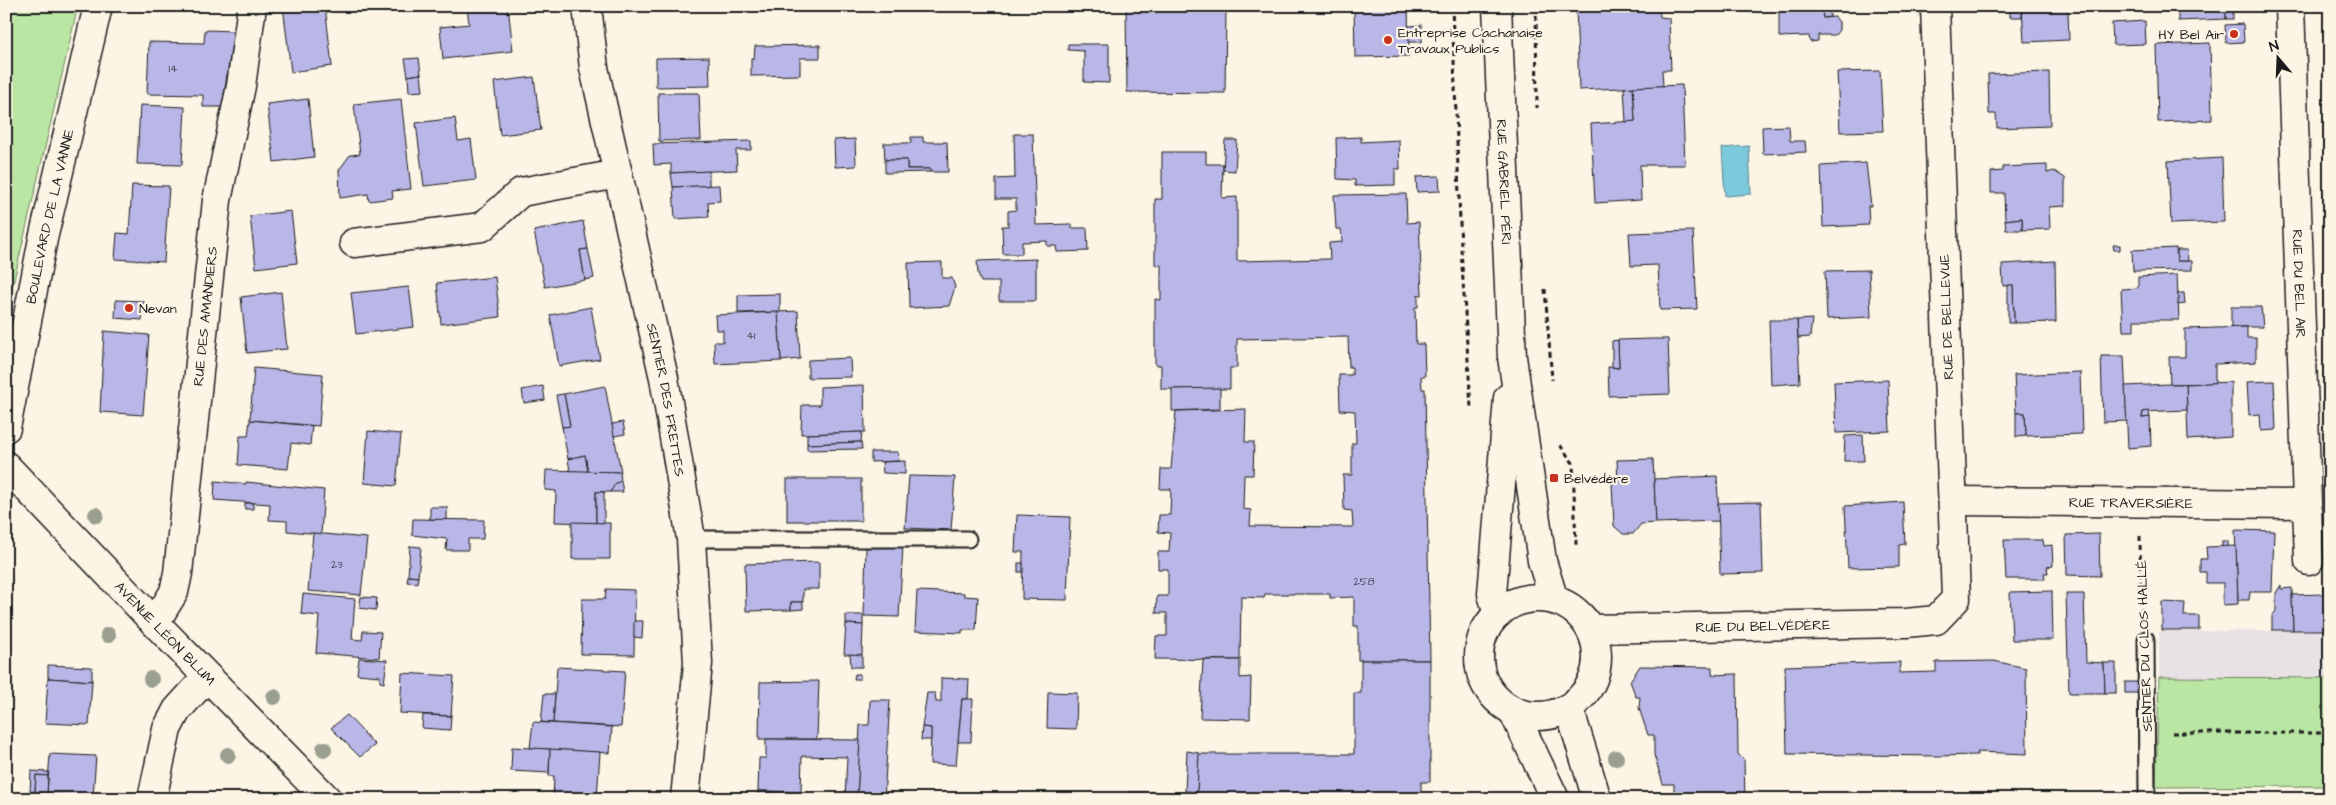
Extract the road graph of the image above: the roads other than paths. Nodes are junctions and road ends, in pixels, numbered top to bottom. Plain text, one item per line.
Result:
1 (98, 6) edge
2 (252, 6) edge
3 (587, 6) edge
4 (1497, 6) edge
5 (1935, 6) edge
6 (2290, 6) edge
7 (618, 174) junction
8 (354, 243) dead end
9 (1512, 357) junction
10 (6, 428) edge
11 (6, 466) edge
12 (1953, 501) junction
13 (2307, 504) junction
14 (691, 539) junction
15 (968, 539) dead end
16 (2309, 561) dead end
17 (1554, 600) junction
18 (1498, 614) junction
19 (1936, 620) joint
20 (155, 623) junction
21 (1591, 628) junction
22 (2146, 639) road end
23 (207, 677) junction
24 (1569, 708) junction
25 (1513, 711) junction
26 (152, 799) edge
27 (327, 799) edge
28 (685, 799) edge
29 (1555, 799) edge
30 (1597, 799) edge
31 (2147, 799) edge

1 - 10 street, BOULEVARD DE LA VANNE
2 - 20 street, RUE DES AMANDIERS
3 - 7 street, SENTIER DES FRETTES
4 - 9 street, RUE GABRIEL PÉRI
5 - 12 street, RUE DE BELLEVUE
6 - 13 street, RUE DU BEL AIR
7 - 8 street
7 - 14 street, SENTIER DES FRETTES
9 - 17 street, RUE GABRIEL PÉRI
9 - 18 street, RUE GABRIEL PÉRI
11 - 20 street, AVENUE LÉON BLUM
12 - 13 street, RUE TRAVERSIÈRE
12 - 19 street, RUE DE BELLEVUE
13 - 16 street, RUE DU BEL AIR
14 - 15 lane
14 - 28 street, SENTIER DES FRETTES
17 - 18 street
17 - 21 street
18 - 25 street
19 - 21 street, RUE DU BELVÉDÈRE
20 - 23 street, AVENUE LÉON BLUM
21 - 24 street
22 - 31 lane, SENTIER DU CLOS HALLÉ
23 - 26 street
23 - 27 street, AVENUE LÉON BLUM
24 - 25 street
24 - 30 street
25 - 29 street

